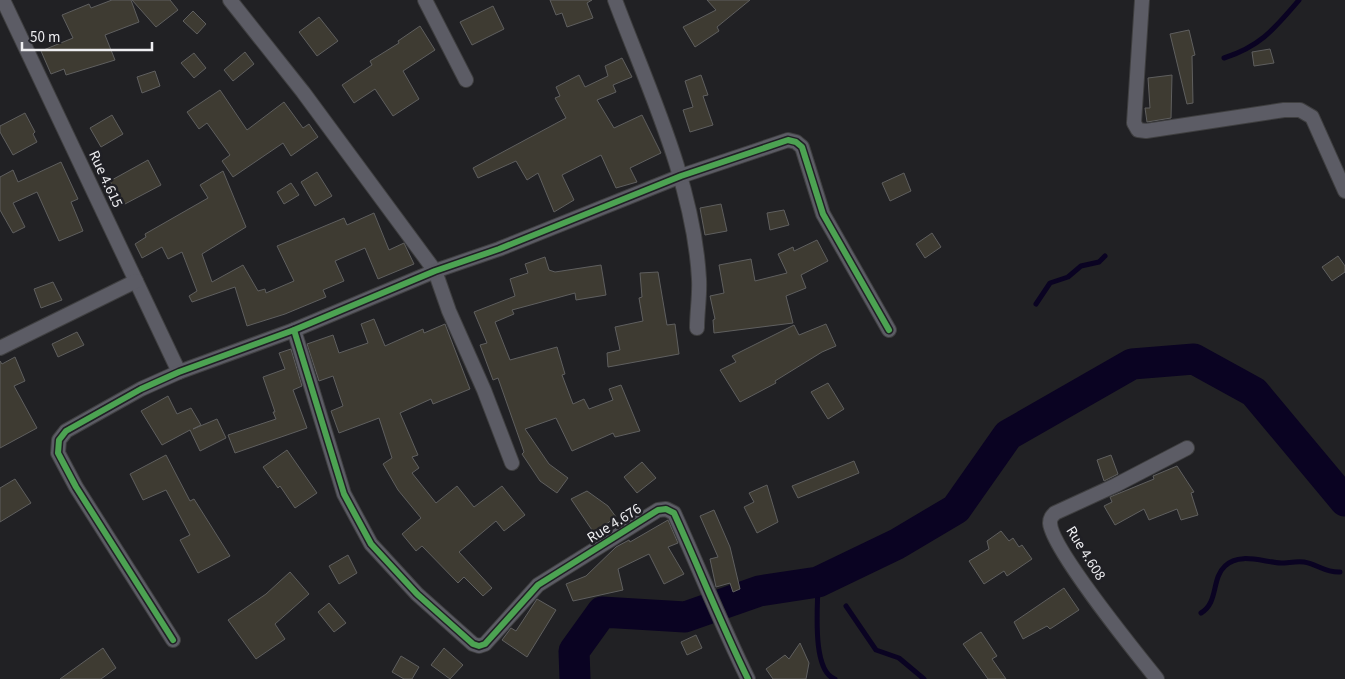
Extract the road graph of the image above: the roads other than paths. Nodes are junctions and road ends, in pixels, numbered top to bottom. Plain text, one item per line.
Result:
1 (3, 0) edge
2 (230, 0) edge
3 (425, 0) edge
4 (615, 0) edge
5 (1142, 0) edge
6 (466, 80) dead end
7 (681, 176) junction
8 (1345, 191) edge
9 (435, 271) junction
10 (136, 281) junction
11 (697, 328) dead end
12 (294, 330) junction
13 (889, 330) dead end
14 (0, 347) edge
15 (179, 372) junction
16 (1188, 448) dead end
17 (512, 463) dead end
18 (173, 640) dead end
19 (748, 679) edge
20 (1157, 679) edge

1 - 10 street, Rue 4.615
2 - 9 street
3 - 6 street
4 - 7 street
5 - 8 street
7 - 9 street
7 - 11 street
7 - 13 street
9 - 12 street
9 - 17 street
10 - 14 street
10 - 15 street, Rue 4.615
12 - 15 street
12 - 19 street, Rue 4.676
15 - 18 street
16 - 20 street, Rue 4.608

